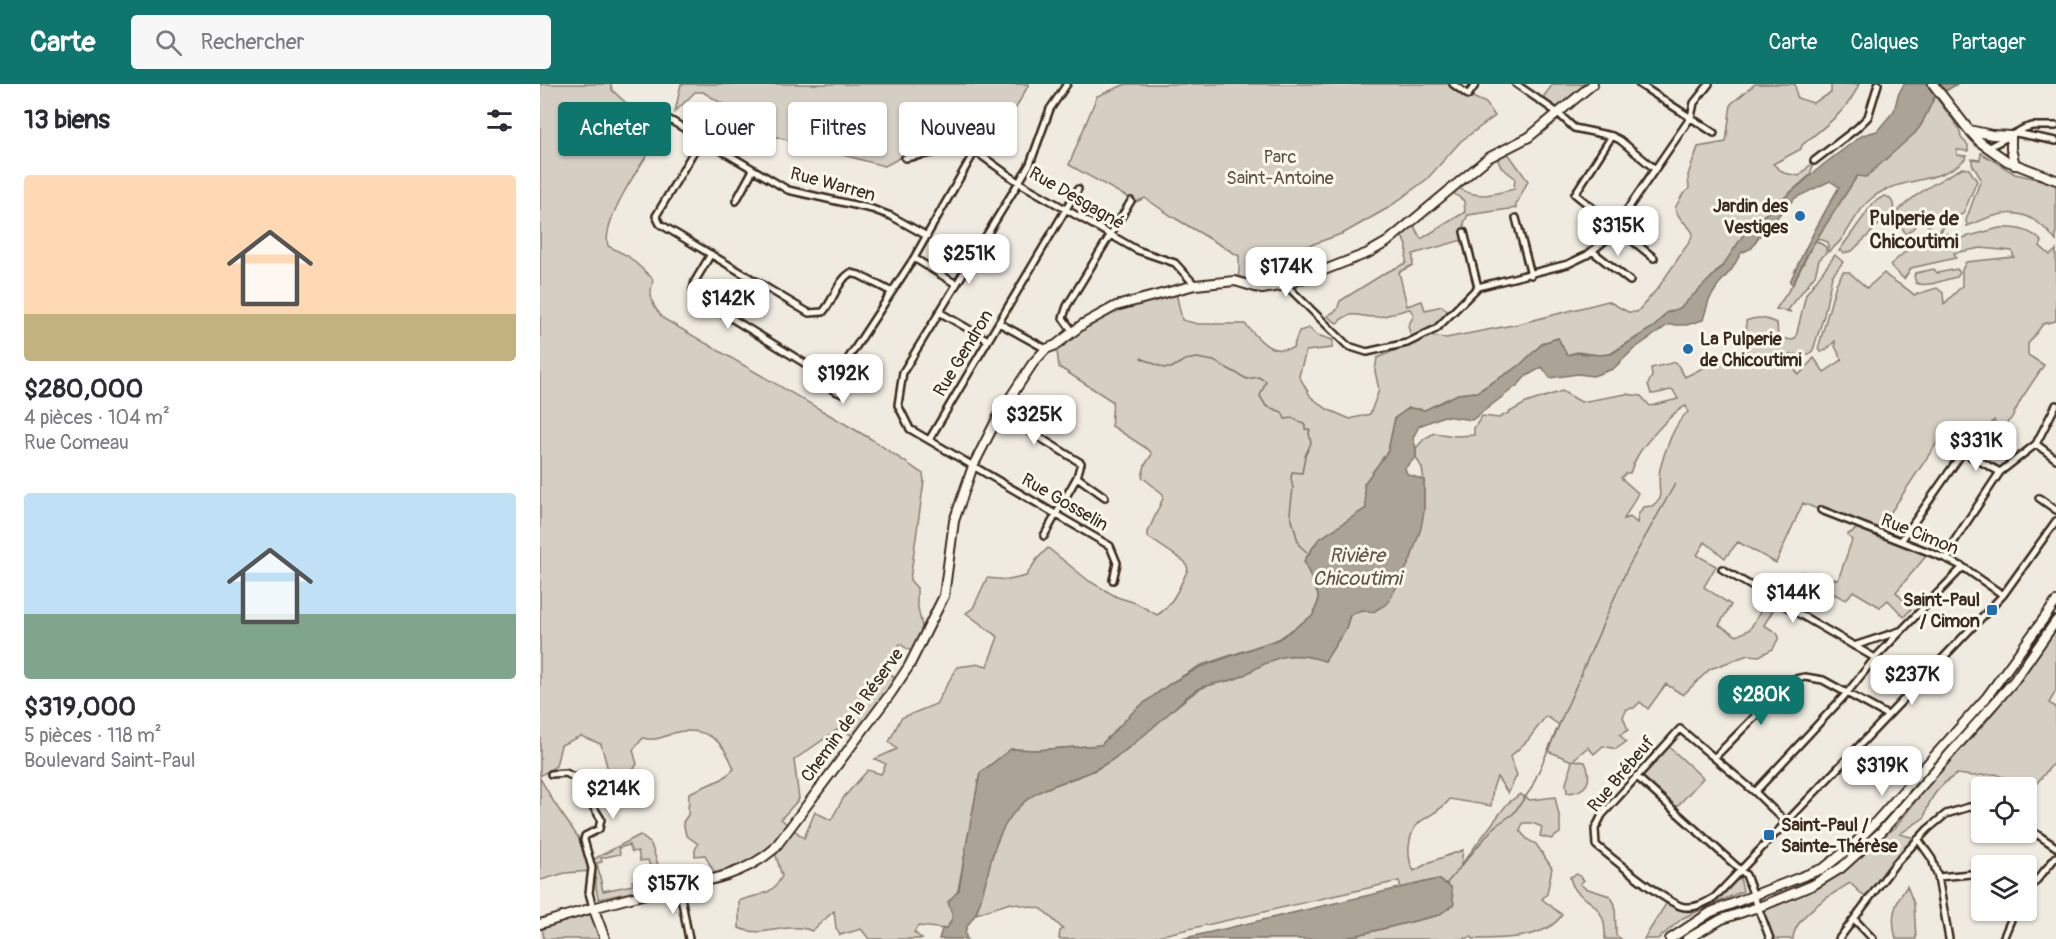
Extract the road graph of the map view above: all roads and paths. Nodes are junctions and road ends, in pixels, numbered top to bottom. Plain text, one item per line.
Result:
1 (1067, 84) edge
2 (1453, 84) edge
3 (1476, 84) edge
4 (1516, 84) edge
5 (1593, 84) edge
6 (1639, 84) edge
7 (1709, 84) edge
8 (1878, 84) edge
9 (1933, 84) edge
10 (1558, 113) junction
11 (1690, 117) junction
12 (2056, 126) edge
13 (1968, 129) junction
14 (1714, 133) dead end
15 (2013, 134) junction
16 (1612, 136) junction
17 (2056, 141) edge
18 (1989, 147) junction
19 (691, 156) edge
20 (730, 156) edge
21 (916, 156) edge
22 (972, 156) edge
23 (982, 156) edge
24 (905, 158) dead end
25 (1814, 161) dead end
26 (2015, 165) junction
27 (1655, 169) junction
28 (753, 170) junction
29 (2056, 180) edge
30 (1018, 182) junction
31 (1078, 189) dead end
32 (736, 201) dead end
33 (1131, 201) dead end
34 (1066, 209) junction
35 (1516, 218) dead end
36 (1615, 227) junction
37 (1464, 232) dead end
38 (1110, 234) junction
39 (927, 236) junction
40 (1592, 251) junction
41 (711, 254) junction
42 (914, 258) junction
43 (1654, 258) dead end
44 (1531, 275) junction
45 (1630, 281) dead end
46 (956, 284) junction
47 (1195, 285) junction
48 (1287, 285) junction
49 (1478, 287) junction
50 (892, 292) junction
51 (939, 312) junction
52 (999, 323) junction
53 (1073, 332) junction
54 (988, 340) junction
55 (1046, 349) junction
56 (841, 370) junction
57 (832, 377) junction
58 (2056, 405) edge
59 (1000, 413) junction
60 (928, 440) junction
61 (2036, 444) junction
62 (2055, 455) edge
63 (973, 466) junction
64 (2000, 472) junction
65 (1077, 477) junction
66 (1105, 497) dead end
67 (2039, 498) dead end
68 (1821, 510) dead end
69 (2056, 510) edge
70 (1056, 514) junction
71 (2056, 521) edge
72 (1044, 536) dead end
73 (1901, 542) junction
74 (1947, 559) junction
75 (1963, 567) junction
76 (1722, 569) dead end
77 (1113, 580) dead end
78 (2003, 595) junction
79 (2056, 602) edge
80 (2056, 621) edge
81 (1901, 631) junction
82 (1854, 646) junction
83 (1875, 658) junction
84 (1847, 693) junction
85 (1887, 715) junction
86 (1715, 757) junction
87 (551, 774) dead end
88 (1636, 776) junction
89 (1755, 792) junction
90 (1971, 807) edge
91 (1786, 822) junction
92 (2037, 834) edge
93 (1918, 839) junction
94 (2056, 847) edge
95 (2056, 857) edge
96 (1740, 870) junction
97 (1971, 874) edge
98 (1938, 877) junction
99 (2037, 881) edge
100 (680, 886) junction
101 (1755, 896) junction
102 (593, 907) junction
103 (1760, 909) junction
104 (1854, 919) junction
105 (2010, 921) edge
106 (540, 924) edge
107 (605, 939) edge
108 (688, 939) edge
109 (1670, 939) edge
110 (1687, 939) edge
111 (1770, 939) edge
112 (1839, 939) edge
113 (1873, 939) edge
114 (1949, 939) edge
115 (2003, 939) edge

1 - 30 street, Rue Gosselin
2 - 3 street
4 - 10 street
5 - 10 street, Chemin de la Réserve
6 - 11 street
7 - 11 street
8 - 25 street
9 - 13 street
10 - 16 street
10 - 48 street, Chemin de la Réserve
11 - 14 street
11 - 27 street
12 - 15 street
13 - 15 street
13 - 18 street
15 - 17 street
15 - 18 street
15 - 26 street
16 - 27 street
16 - 36 street
18 - 26 street
19 - 41 street
20 - 28 street, Rue Warren
21 - 24 street
22 - 39 street
23 - 30 street, Rue Desgagné
26 - 29 street
27 - 36 street
28 - 32 street
28 - 39 street, Rue Warren
30 - 34 street, Rue Desgagné
30 - 46 street, Rue Gosselin
31 - 34 street, Rue Gendron
33 - 38 street
34 - 38 street, Rue Desgagné
34 - 52 street, Rue Gendron
35 - 44 street
36 - 40 street
36 - 43 street
37 - 49 street
38 - 47 street, Rue Desgagné
38 - 53 street
39 - 42 street
40 - 44 street
40 - 45 street
41 - 50 street
41 - 57 street
42 - 46 street
42 - 50 street
44 - 49 street
46 - 51 street, Rue Gosselin
47 - 48 street, Chemin de la Réserve
47 - 53 street, Chemin de la Réserve
48 - 49 street
50 - 56 street
51 - 54 street
51 - 60 street, Rue Gosselin
52 - 54 street, Rue Gendron
52 - 55 street
53 - 55 street, Chemin de la Réserve
54 - 60 street, Rue Gendron
55 - 59 street, Chemin de la Réserve
56 - 57 street
56 - 57 street
58 - 61 street
59 - 63 street, Chemin de la Réserve
59 - 65 street
60 - 63 street, Rue Gosselin
61 - 62 street
61 - 64 street
63 - 70 street, Rue Gosselin
63 - 100 street, Chemin de la Réserve
64 - 73 street
64 - 74 street
65 - 66 street
65 - 70 street
67 - 69 street
68 - 73 street, Rue Cimon
70 - 72 street
70 - 77 street, Rue Gosselin
71 - 78 street
73 - 74 street, Rue Cimon
74 - 75 street, Rue Cimon
75 - 78 street, Rue Cimon
75 - 81 street
76 - 82 street
78 - 85 street
79 - 101 street
80 - 103 street
81 - 82 street
81 - 83 street
82 - 83 street
83 - 84 street
84 - 85 street
84 - 86 street
84 - 89 street
85 - 91 street
86 - 88 street, Rue Brébeuf
86 - 89 street
87 - 102 street
88 - 96 street
88 - 96 street, Rue Brébeuf
89 - 91 street
90 - 93 street
91 - 96 street
92 - 94 street
93 - 98 street
93 - 104 street
95 - 99 street
96 - 101 street
97 - 98 street
98 - 114 street
100 - 102 street, Chemin de la Réserve
100 - 108 street
101 - 103 street
101 - 109 street
102 - 106 street, Chemin de la Réserve
102 - 107 street
103 - 110 street
103 - 111 street
104 - 112 street
104 - 113 street
105 - 115 street

